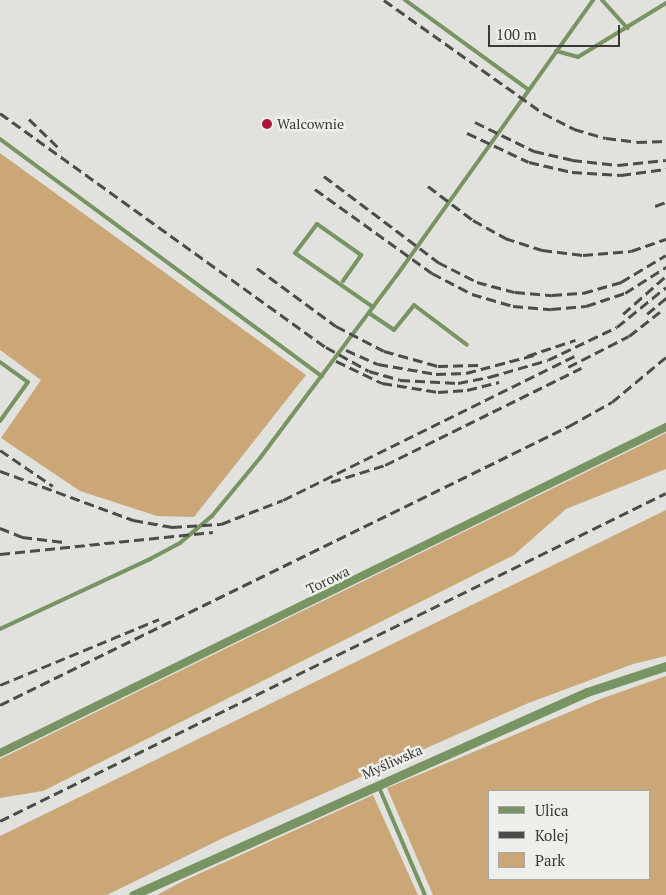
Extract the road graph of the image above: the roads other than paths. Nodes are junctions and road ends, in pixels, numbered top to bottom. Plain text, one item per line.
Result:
1 (405, 0) edge
2 (593, 0) edge
3 (602, 0) edge
4 (666, 3) edge
5 (627, 28) junction
6 (556, 51) junction
7 (529, 90) junction
8 (0, 139) edge
9 (343, 281) dead end
10 (374, 307) junction
11 (369, 313) junction
12 (468, 345) dead end
13 (0, 362) edge
14 (322, 376) junction
15 (0, 420) edge
16 (666, 427) edge
17 (0, 629) edge
18 (666, 666) edge
19 (0, 753) edge
20 (377, 784) junction
21 (134, 895) edge
22 (425, 895) edge

1 - 7 lane
2 - 6 lane
3 - 5 lane
4 - 5 lane
5 - 6 lane
6 - 7 lane
7 - 10 lane
8 - 14 lane
9 - 10 lane
10 - 11 lane
11 - 12 lane
11 - 14 lane
13 - 15 lane
14 - 17 lane
16 - 19 street, Torowa
18 - 20 street, Myśliwska
20 - 21 street, Myśliwska
20 - 22 lane

